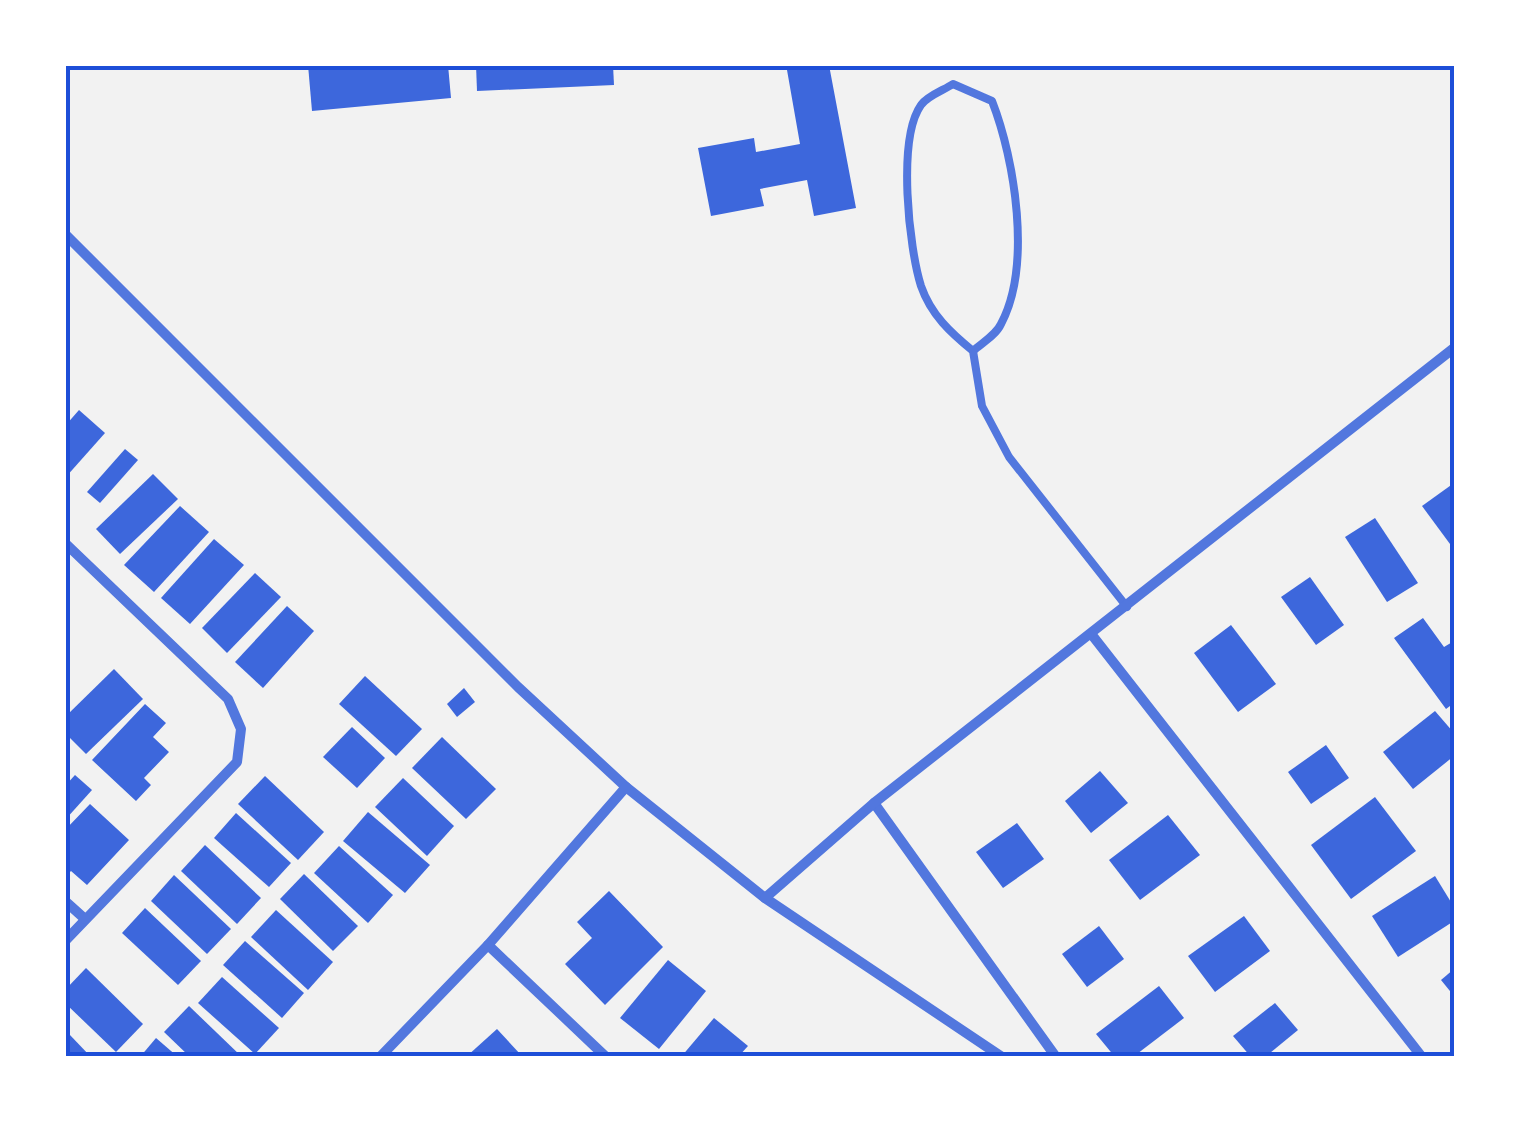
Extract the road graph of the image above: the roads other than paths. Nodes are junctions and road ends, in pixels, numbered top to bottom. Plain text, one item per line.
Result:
1 (65, 234) edge
2 (1454, 348) edge
3 (973, 351) junction
4 (65, 543) edge
5 (1127, 607) junction
6 (1092, 634) junction
7 (626, 787) junction
8 (874, 803) junction
9 (764, 898) junction
10 (65, 901) edge
11 (85, 919) junction
12 (65, 942) edge
13 (488, 945) junction
14 (380, 1057) edge
15 (606, 1057) edge
16 (1002, 1057) edge
17 (1056, 1057) edge
18 (1422, 1057) edge

1 - 7 street
2 - 5 street
3 - 3 lane
3 - 5 lane
4 - 11 street
5 - 6 street
6 - 8 street
6 - 18 street
7 - 9 street
7 - 13 street
8 - 9 street
8 - 17 street
9 - 16 street
10 - 11 street
11 - 12 street
13 - 14 street
13 - 15 street

